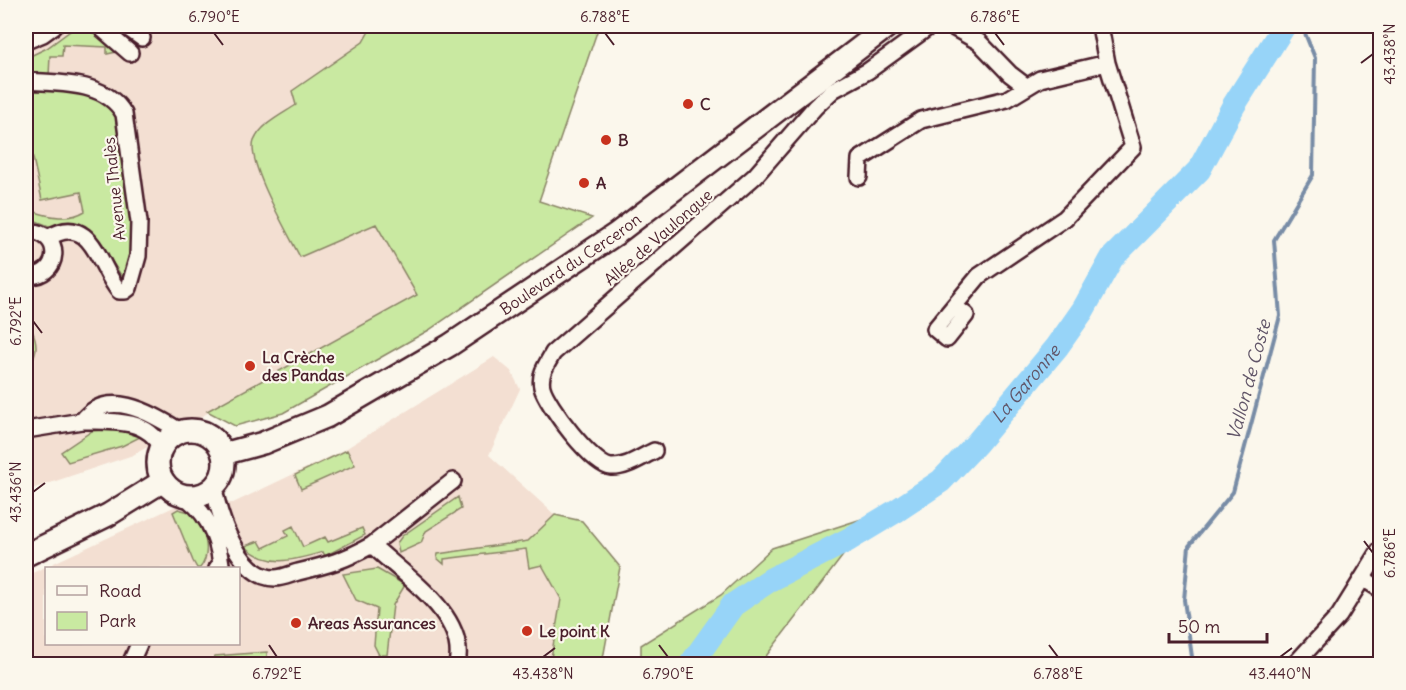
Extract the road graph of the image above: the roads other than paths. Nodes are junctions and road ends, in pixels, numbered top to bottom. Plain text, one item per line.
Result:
1 (54, 26) edge
2 (99, 26) edge
3 (125, 26) edge
4 (888, 26) edge
5 (930, 26) edge
6 (951, 26) edge
7 (1100, 26) edge
8 (142, 38) dead end
9 (26, 41) edge
10 (130, 53) dead end
11 (1107, 63) junction
12 (26, 81) edge
13 (1027, 87) junction
14 (859, 177) dead end
15 (26, 232) edge
16 (48, 237) junction
17 (26, 275) edge
18 (954, 306) dead end
19 (86, 416) junction
20 (26, 430) edge
21 (182, 432) junction
22 (162, 448) junction
23 (654, 451) dead end
24 (223, 454) junction
25 (453, 481) dead end
26 (171, 487) junction
27 (214, 487) junction
28 (372, 545) junction
29 (1380, 550) edge
30 (26, 555) edge
31 (218, 567) edge
32 (1364, 579) junction
33 (1380, 589) edge
34 (139, 645) edge
35 (130, 664) edge
36 (457, 664) edge
37 (1295, 664) edge

1 - 9 street
2 - 10 street
3 - 8 street
4 - 24 main road, Boulevard du Cerceron
5 - 23 street, Allée de Vaulongue
6 - 13 street
7 - 11 street
11 - 13 street
11 - 18 street
12 - 16 street, Avenue Thalès
13 - 14 street
15 - 16 street
16 - 17 street
19 - 20 street
19 - 21 street
19 - 22 street
21 - 22 main road
21 - 24 main road
22 - 26 main road
24 - 27 main road
25 - 28 street
26 - 27 main road
26 - 30 main road
26 - 31 street
27 - 28 street
28 - 36 street
29 - 32 street
32 - 33 street
32 - 37 street
34 - 35 street

